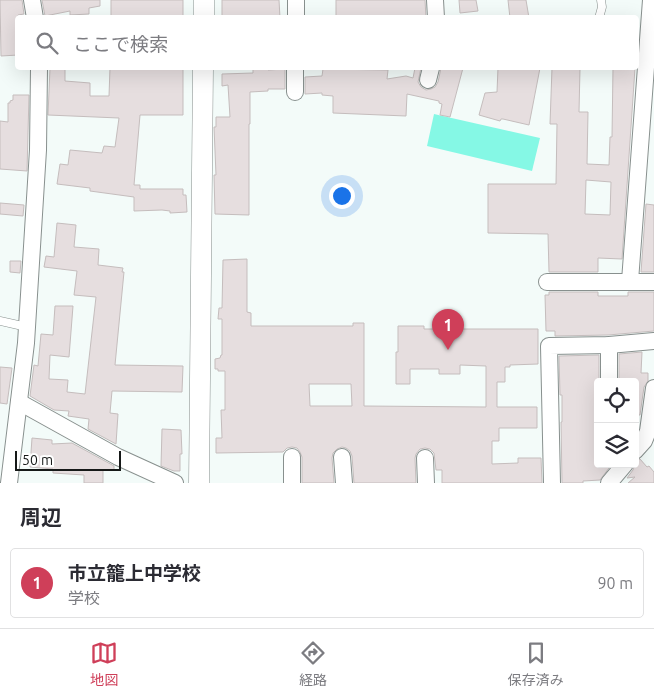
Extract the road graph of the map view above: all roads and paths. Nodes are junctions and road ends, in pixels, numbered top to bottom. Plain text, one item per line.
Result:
1 (32, 0) edge
2 (204, 0) edge
3 (296, 0) edge
4 (435, 0) edge
5 (601, 0) edge
6 (651, 0) edge
7 (34, 15) edge
8 (204, 15) edge
9 (296, 15) edge
10 (436, 15) edge
11 (599, 15) edge
12 (39, 70) edge
13 (203, 70) edge
14 (295, 70) edge
15 (295, 92) dead end
16 (630, 281) junction
17 (547, 282) dead end
18 (654, 282) edge
19 (0, 321) edge
20 (27, 328) junction
21 (654, 341) edge
22 (609, 345) junction
23 (609, 378) edge
24 (654, 395) edge
25 (19, 402) junction
26 (639, 447) edge
27 (292, 456) dead end
28 (342, 457) dead end
29 (425, 458) dead end
30 (610, 468) edge
31 (622, 468) edge
32 (10, 483) edge
33 (174, 483) edge
34 (199, 483) edge
35 (292, 483) edge
36 (344, 483) edge
37 (426, 483) edge
38 (552, 483) edge
39 (610, 483) edge

1 - 7 street
2 - 8 street
3 - 9 street
4 - 10 street
5 - 11 lane
6 - 16 street
12 - 20 street
13 - 34 street
14 - 15 street
16 - 17 street
16 - 18 street
19 - 20 lane
20 - 25 street
21 - 22 street
22 - 23 street
22 - 38 street
24 - 26 street
25 - 32 street
25 - 33 street
27 - 35 street
28 - 36 street
29 - 37 street
30 - 39 street
31 - 39 street

